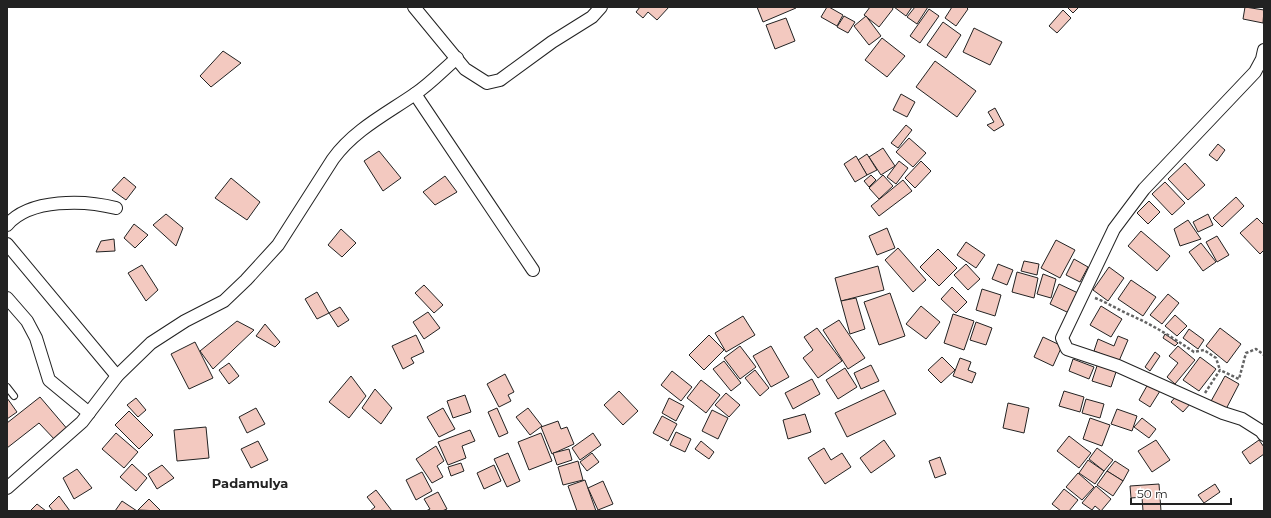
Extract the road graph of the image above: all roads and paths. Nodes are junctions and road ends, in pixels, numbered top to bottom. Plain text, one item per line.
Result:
1 (414, 7) edge
2 (601, 7) edge
3 (1264, 50) edge
4 (457, 58) junction
5 (416, 94) junction
6 (116, 208) dead end
7 (7, 225) edge
8 (7, 244) edge
9 (533, 270) dead end
10 (1083, 294) junction
11 (7, 298) edge
12 (1264, 355) edge
13 (1220, 370) junction
14 (117, 376) junction
15 (7, 387) edge
16 (14, 396) dead end
17 (1199, 401) junction
18 (89, 413) junction
19 (1264, 435) edge
20 (7, 488) edge

1 - 4 street
2 - 4 street
3 - 10 street
4 - 5 street
5 - 9 street
5 - 14 street
6 - 7 street
8 - 14 street
10 - 13 path
10 - 17 street
11 - 18 street
12 - 13 path
13 - 17 path
14 - 18 street
15 - 16 lane
17 - 19 street
18 - 20 street

